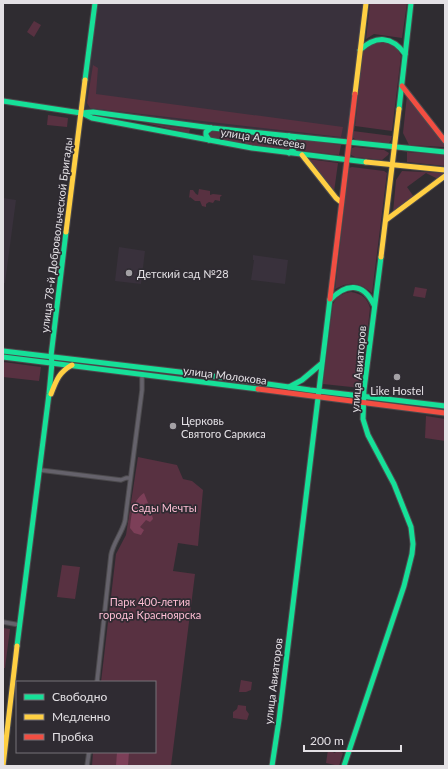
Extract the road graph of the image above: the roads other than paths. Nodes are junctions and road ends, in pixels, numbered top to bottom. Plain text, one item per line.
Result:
1 (95, 3) edge
2 (366, 3) edge
3 (411, 3) edge
4 (360, 50) junction
5 (405, 55) junction
6 (402, 86) junction
7 (3, 101) edge
8 (81, 113) junction
9 (211, 128) junction
10 (289, 136) junction
11 (209, 140) junction
12 (445, 141) edge
13 (349, 143) junction
14 (394, 148) junction
15 (445, 152) edge
16 (289, 153) junction
17 (302, 154) junction
18 (347, 160) junction
19 (392, 165) junction
20 (445, 170) edge
21 (445, 176) edge
22 (341, 202) junction
23 (386, 220) junction
24 (329, 300) junction
25 (374, 306) junction
26 (3, 351) edge
27 (51, 356) junction
28 (3, 357) edge
29 (52, 363) junction
30 (321, 364) junction
31 (72, 365) junction
32 (142, 374) junction
33 (289, 387) junction
34 (318, 391) junction
35 (364, 396) junction
36 (318, 397) junction
37 (48, 401) junction
38 (363, 403) junction
39 (445, 406) edge
40 (445, 413) edge
41 (40, 470) junction
42 (130, 478) junction
43 (3, 622) edge
44 (20, 625) junction
45 (96, 681) edge
46 (89, 753) edge
47 (3, 766) edge
48 (87, 766) edge
49 (272, 766) edge
50 (344, 766) edge

1 - 8 main road, улица 78-й Добровольческой Бригады
2 - 4 main road, улица Авиаторов
3 - 5 main road, улица Авиаторов
4 - 5 main road
4 - 13 main road, улица Авиаторов
5 - 6 main road, улица Авиаторов
6 - 12 main road
6 - 14 main road, улица Авиаторов
7 - 8 main road, улица Алексеева
8 - 9 main road, улица Алексеева
8 - 11 main road, улица Алексеева
8 - 27 main road, улица 78-й Добровольческой Бригады
9 - 10 main road, улица Алексеева
9 - 11 main road
10 - 13 main road, улица Алексеева
10 - 16 main road
11 - 16 main road, улица Алексеева
13 - 14 main road, улица Алексеева
13 - 18 main road, улица Авиаторов
14 - 15 main road, улица Алексеева
14 - 19 main road, улица Авиаторов
16 - 17 main road, улица Алексеева
17 - 18 main road, улица Алексеева
17 - 22 main road
18 - 19 main road, улица Алексеева
18 - 22 main road, улица Авиаторов
19 - 20 main road, улица Алексеева
19 - 23 main road, улица Авиаторов
21 - 23 main road
22 - 24 main road, улица Авиаторов
23 - 25 main road, улица Авиаторов
24 - 25 main road
24 - 30 main road, улица Авиаторов
25 - 35 main road, улица Авиаторов
26 - 27 main road, улица Молокова
27 - 29 main road, улица 78-й Добровольческой Бригады
27 - 33 main road, улица Молокова
28 - 29 main road, улица Молокова
29 - 31 main road, улица Молокова
29 - 37 main road, улица 78-й Добровольческой Бригады
30 - 33 main road
30 - 34 main road, улица Авиаторов
31 - 32 main road, улица Молокова
31 - 37 main road
32 - 36 main road, улица Молокова
32 - 42 street
33 - 34 main road, улица Молокова
34 - 35 main road, улица Молокова
34 - 36 main road, улица Авиаторов
35 - 38 main road, улица Авиаторов
35 - 39 main road, улица Молокова
36 - 38 main road, улица Молокова
36 - 49 main road, улица Авиаторов
37 - 41 main road, улица 78-й Добровольческой Бригады
38 - 40 main road, улица Молокова
38 - 50 main road, улица Авиаторов
41 - 42 street
41 - 44 main road, улица 78-й Добровольческой Бригады
42 - 45 street
43 - 44 street
44 - 47 main road, улица 78-й Добровольческой Бригады
46 - 48 street

